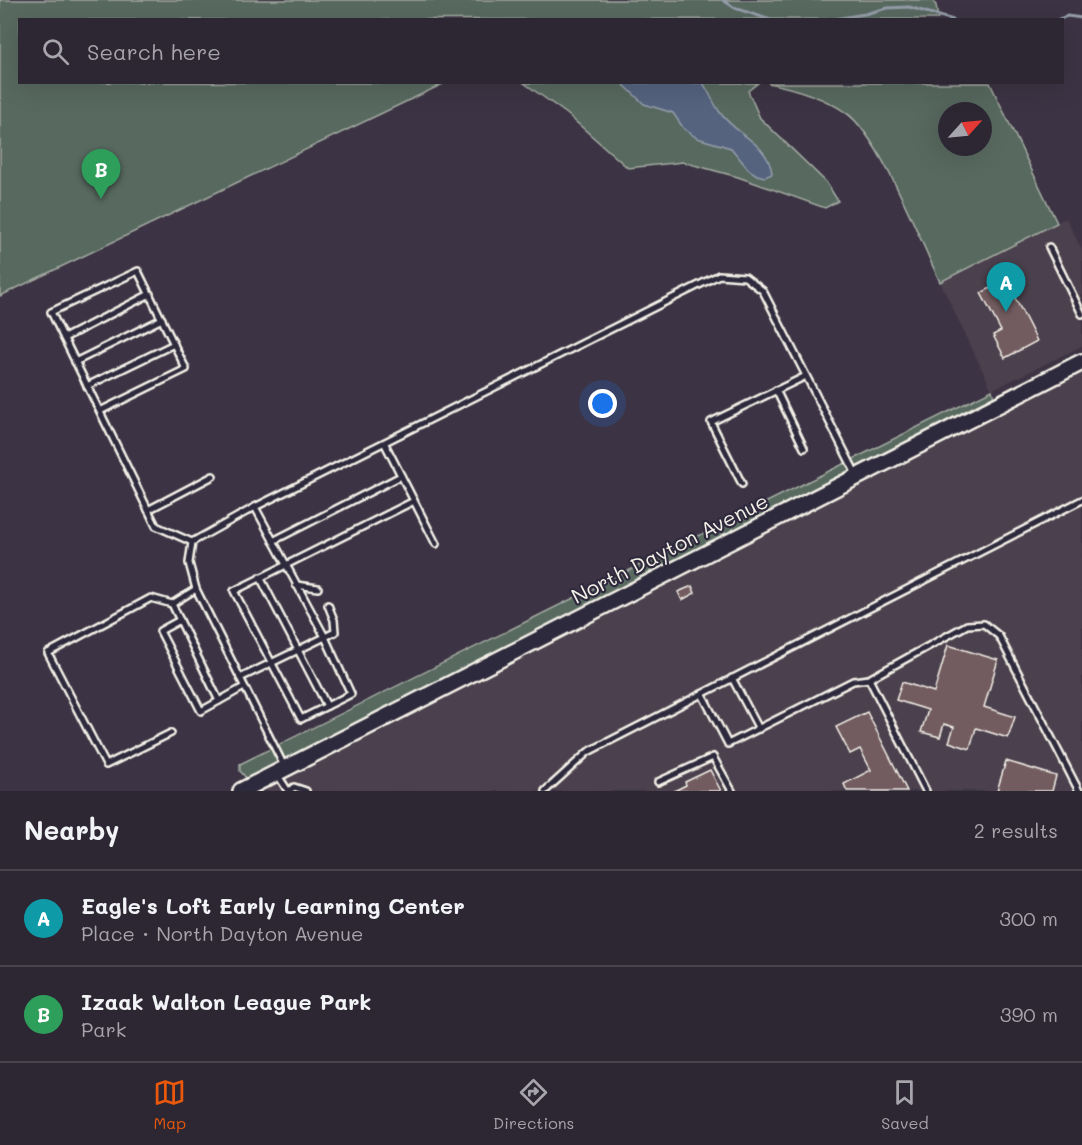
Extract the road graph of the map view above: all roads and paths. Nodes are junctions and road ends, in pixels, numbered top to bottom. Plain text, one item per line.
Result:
1 (1049, 247) dead end
2 (150, 294) junction
3 (1082, 314) edge
4 (162, 319) junction
5 (64, 338) junction
6 (174, 344) junction
7 (75, 362) junction
8 (1082, 362) edge
9 (806, 376) junction
10 (87, 386) junction
11 (776, 390) junction
12 (100, 411) junction
13 (385, 444) junction
14 (804, 448) dead end
15 (213, 476) dead end
16 (401, 476) junction
17 (857, 477) junction
18 (742, 484) dead end
19 (1082, 500) edge
20 (414, 501) junction
21 (255, 507) junction
22 (148, 510) junction
23 (273, 541) junction
24 (192, 542) junction
25 (436, 544) dead end
26 (285, 564) junction
27 (260, 577) junction
28 (296, 585) junction
29 (318, 588) dead end
30 (196, 589) junction
31 (172, 604) junction
32 (328, 605) dead end
33 (180, 620) junction
34 (325, 638) junction
35 (298, 651) junction
36 (272, 663) junction
37 (240, 678) junction
38 (732, 678) junction
39 (869, 679) junction
40 (244, 687) junction
41 (702, 694) junction
42 (219, 701) junction
43 (327, 706) junction
44 (759, 729) junction
45 (171, 733) dead end
46 (281, 772) junction
47 (658, 782) dead end
48 (241, 791) edge
49 (289, 791) edge
50 (306, 791) edge
51 (545, 791) edge
52 (732, 791) edge
53 (926, 791) edge
54 (1079, 791) edge

1 - 3 lane
2 - 4 lane
2 - 5 lane
2 - 5 lane
4 - 6 lane
4 - 7 lane
5 - 7 lane
6 - 10 lane
6 - 12 lane
7 - 10 lane
8 - 17 main road, North Dayton Avenue
9 - 11 lane
9 - 13 lane
9 - 17 lane
10 - 12 lane
11 - 14 lane
11 - 18 lane
12 - 22 lane
13 - 16 lane
13 - 21 lane
15 - 22 lane
16 - 20 lane
16 - 23 lane
17 - 46 main road, North Dayton Avenue
19 - 38 lane
20 - 25 lane
20 - 26 lane
21 - 23 lane
21 - 24 lane
22 - 24 lane
23 - 26 lane
24 - 30 lane
26 - 27 lane
26 - 28 lane
27 - 35 lane
27 - 36 lane
28 - 29 lane
28 - 34 lane
30 - 31 lane
30 - 37 lane
31 - 33 lane
31 - 45 lane
32 - 34 lane
33 - 42 lane
33 - 42 lane
34 - 35 lane
34 - 43 lane
35 - 36 lane
35 - 43 lane
36 - 37 lane
36 - 43 lane
37 - 40 lane
38 - 41 lane
38 - 44 lane
39 - 44 lane
39 - 53 lane
39 - 54 lane
40 - 42 lane
40 - 46 lane
41 - 44 lane
41 - 51 lane
46 - 48 main road, North Dayton Avenue
46 - 49 lane
47 - 52 lane
49 - 50 lane

